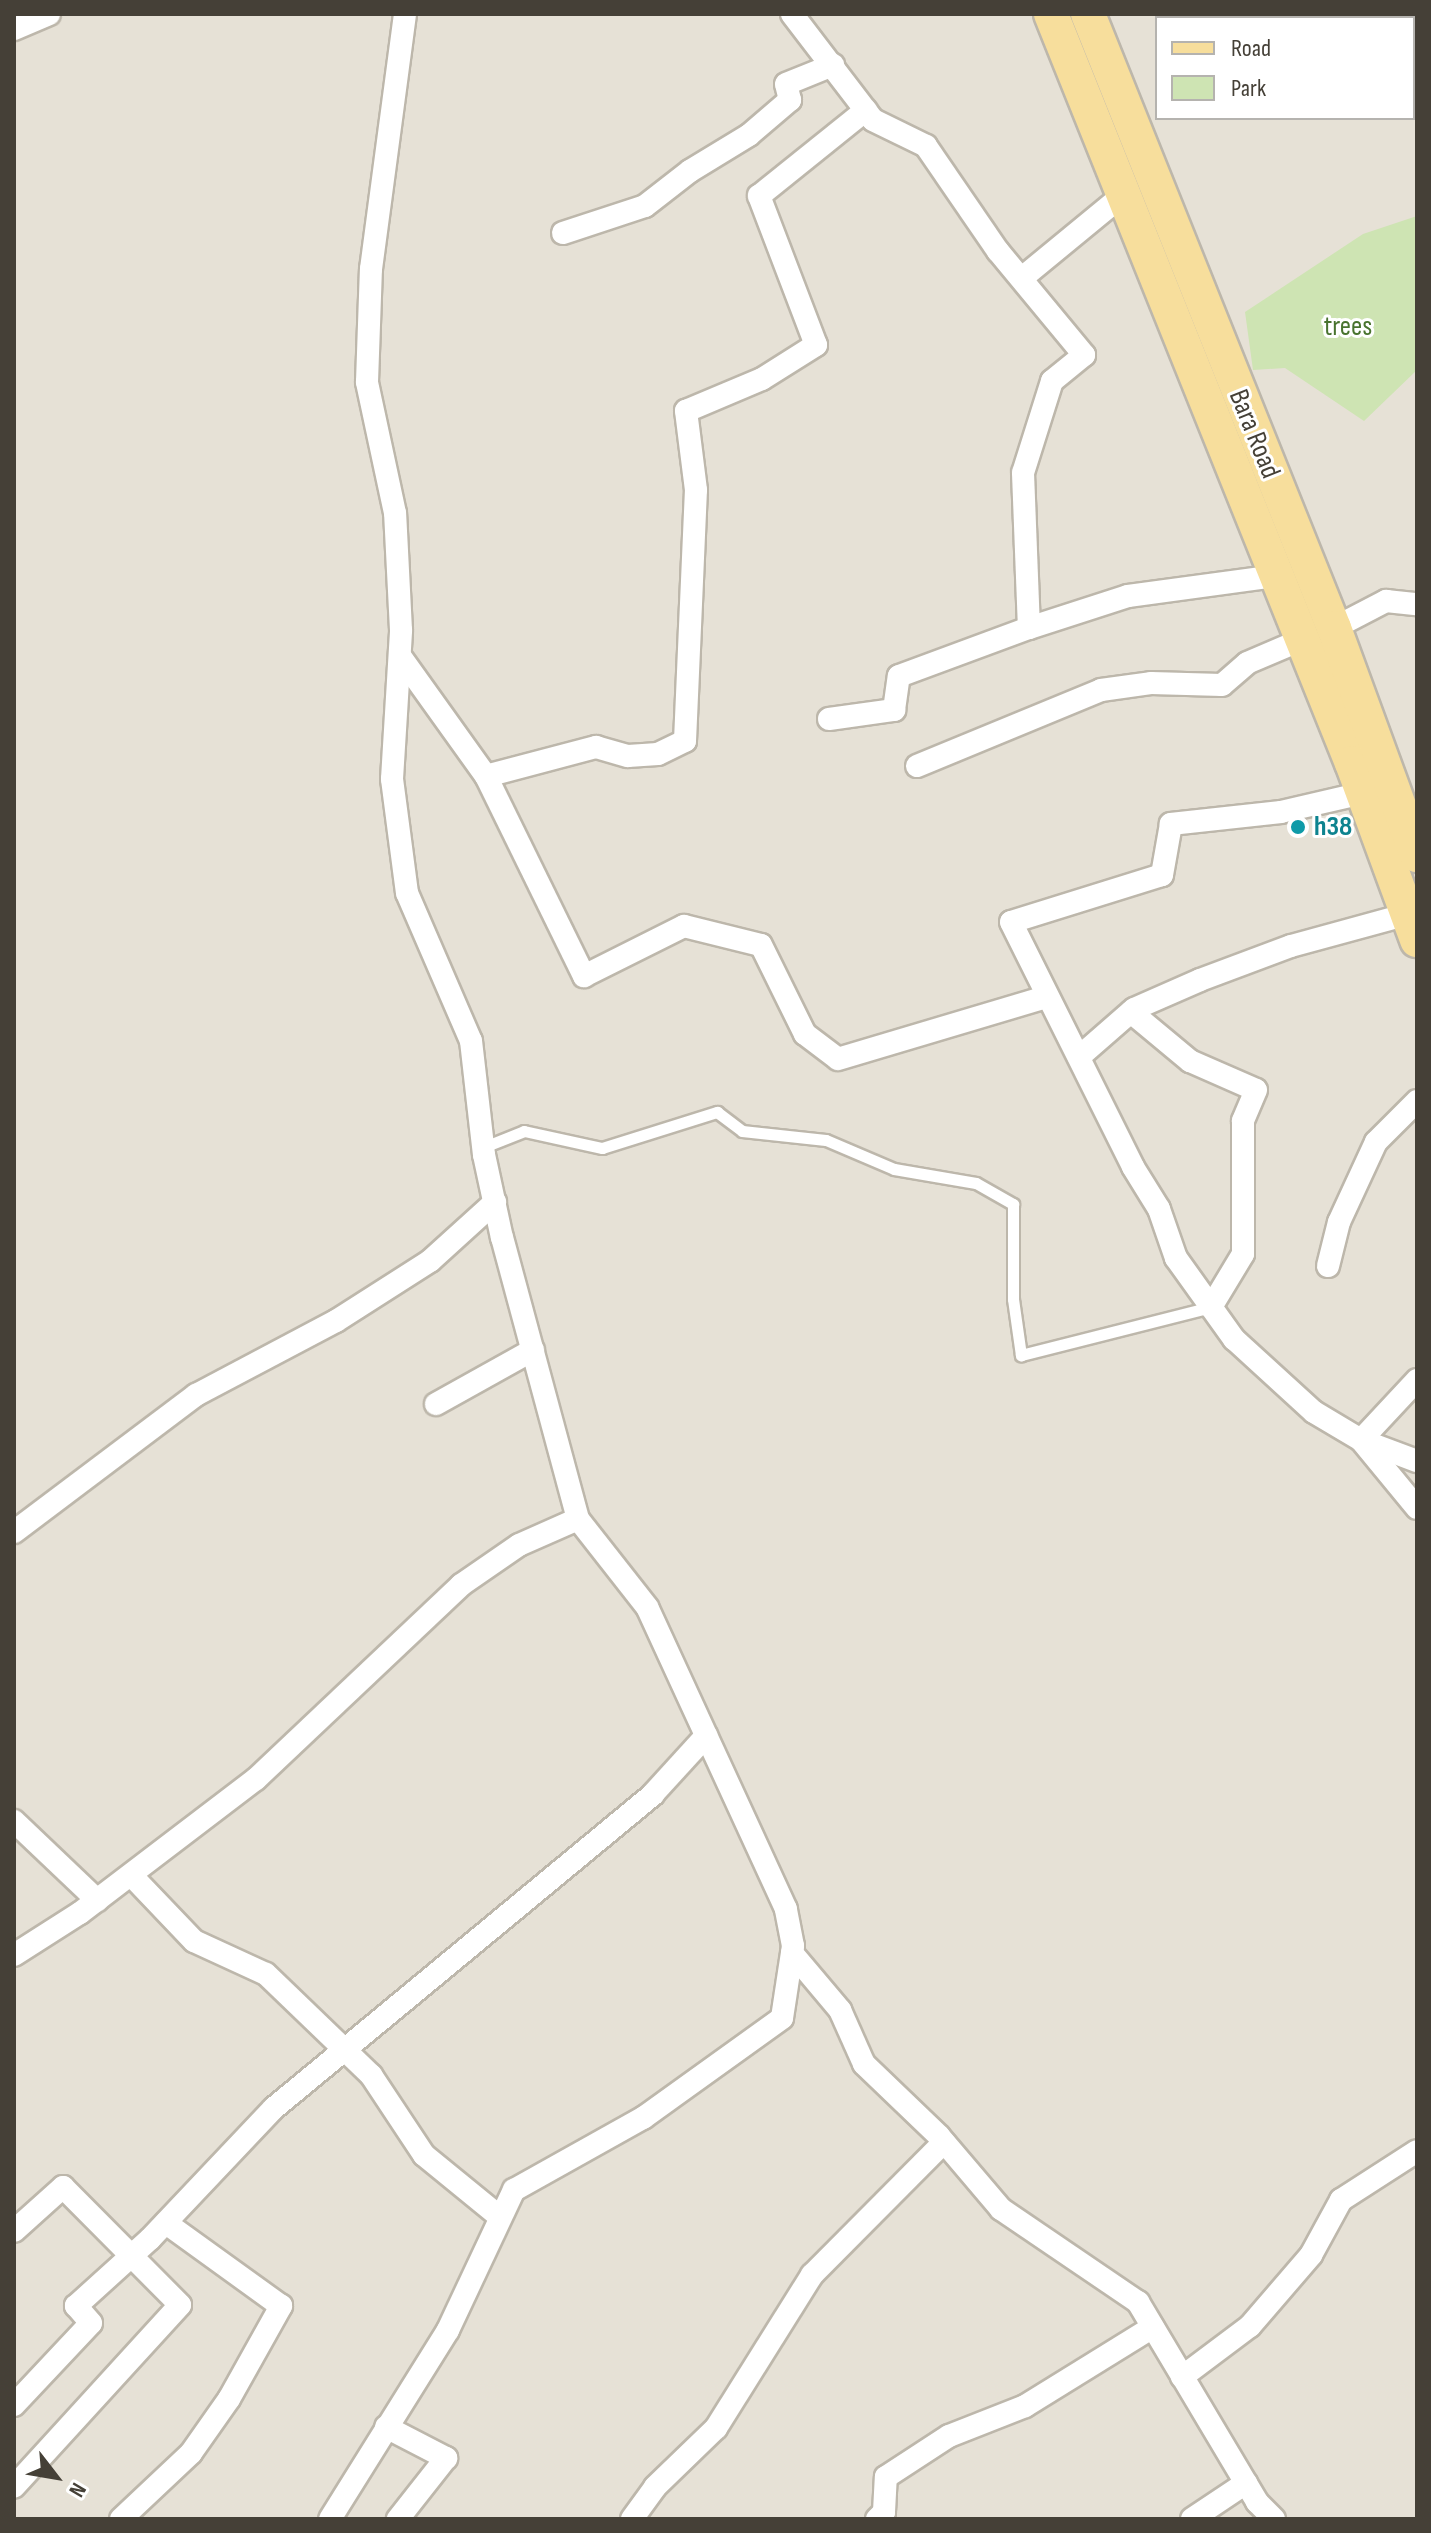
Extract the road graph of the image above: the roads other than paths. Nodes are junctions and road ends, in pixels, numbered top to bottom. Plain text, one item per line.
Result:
1 (49, 14) edge
2 (405, 14) edge
3 (792, 14) edge
4 (1051, 14) edge
5 (1088, 14) edge
6 (14, 29) edge
7 (833, 65) junction
8 (866, 110) junction
9 (1122, 196) junction
10 (563, 233) dead end
11 (1022, 278) junction
12 (1275, 576) junction
13 (1417, 604) edge
14 (1029, 628) junction
15 (1334, 628) junction
16 (1301, 640) junction
17 (400, 656) junction
18 (829, 719) dead end
19 (917, 766) dead end
20 (486, 776) junction
21 (1363, 793) junction
22 (1417, 855) edge
23 (1412, 927) edge
24 (1046, 997) junction
25 (1131, 1012) junction
26 (1079, 1057) junction
27 (1417, 1101) edge
28 (484, 1147) junction
29 (495, 1202) junction
30 (1328, 1266) dead end
31 (1211, 1307) junction
32 (533, 1350) junction
33 (1417, 1380) edge
34 (436, 1404) dead end
35 (1361, 1440) junction
36 (1417, 1461) edge
37 (1417, 1508) edge
38 (578, 1519) junction
39 (14, 1532) edge
40 (706, 1736) junction
41 (14, 1821) edge
42 (131, 1875) junction
43 (97, 1900) junction
44 (792, 1953) junction
45 (14, 1955) edge
46 (342, 2047) junction
47 (944, 2142) junction
48 (1417, 2151) edge
49 (500, 2217) junction
50 (166, 2223) junction
51 (14, 2231) edge
52 (129, 2258) junction
53 (1153, 2327) junction
54 (1182, 2377) junction
55 (14, 2405) edge
56 (386, 2427) junction
57 (1246, 2483) junction
58 (14, 2487) edge
59 (121, 2519) edge
60 (330, 2519) edge
61 (398, 2519) edge
62 (632, 2519) edge
63 (877, 2519) edge
64 (1192, 2519) edge
65 (1274, 2519) edge

1 - 6 street
2 - 17 street
3 - 7 street
4 - 9 main road
5 - 15 main road, Bara Road
7 - 8 street
7 - 10 street
8 - 11 street
8 - 20 street
9 - 11 street
9 - 12 main road
11 - 14 street
12 - 14 street
12 - 16 main road
13 - 15 street
14 - 18 street
15 - 16 main road
15 - 22 main road, Bara Road
16 - 19 street
16 - 21 main road
17 - 20 street
17 - 28 street
20 - 24 street
21 - 23 main road
21 - 24 street
23 - 25 street
24 - 26 street
25 - 26 street
25 - 31 street
26 - 31 street
27 - 30 street
28 - 29 street
28 - 31 lane
29 - 32 street
29 - 39 street
31 - 35 street
32 - 34 street
32 - 38 street
33 - 35 street
35 - 36 street
35 - 37 street
38 - 40 street
38 - 42 street
40 - 44 street
40 - 46 street
41 - 43 street
42 - 43 street
42 - 46 street
43 - 45 street
44 - 47 street
44 - 49 street
46 - 49 street
46 - 50 street
47 - 53 street
47 - 62 street
48 - 54 street
49 - 56 street
50 - 52 street
50 - 59 street
51 - 52 street
52 - 55 street
52 - 58 street
53 - 54 street
53 - 63 street
54 - 57 street
56 - 60 street
56 - 61 street
57 - 64 street
57 - 65 street

